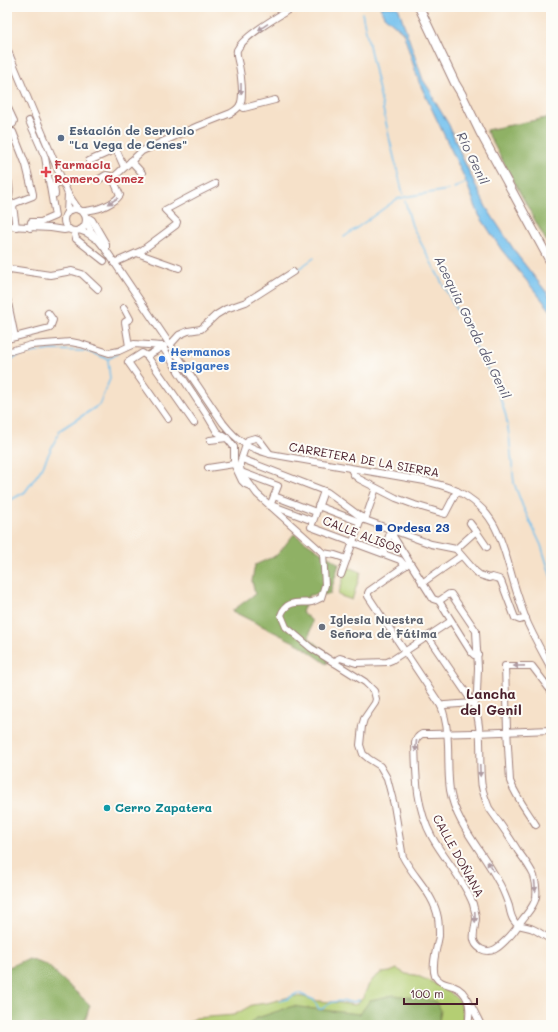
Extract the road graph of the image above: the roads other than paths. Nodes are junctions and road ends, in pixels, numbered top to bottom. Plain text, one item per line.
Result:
1 (293, 7) edge
2 (419, 7) edge
3 (424, 7) edge
4 (7, 49) edge
5 (461, 93) junction
6 (275, 100) dead end
7 (240, 105) junction
8 (7, 106) edge
9 (29, 121) dead end
10 (7, 126) edge
11 (13, 132) dead end
12 (89, 161) dead end
13 (131, 161) junction
14 (124, 167) junction
15 (142, 174) dead end
16 (7, 176) edge
17 (114, 177) junction
18 (62, 179) junction
19 (98, 180) dead end
20 (215, 184) dead end
21 (68, 194) junction
22 (7, 203) edge
23 (67, 213) junction
24 (83, 215) junction
25 (64, 222) junction
26 (7, 226) edge
27 (16, 227) junction
28 (30, 228) junction
29 (51, 228) junction
30 (74, 230) junction
31 (98, 241) junction
32 (106, 250) junction
33 (137, 253) junction
34 (104, 262) dead end
35 (114, 263) junction
36 (551, 264) edge
37 (179, 268) dead end
38 (7, 272) edge
39 (293, 272) dead end
40 (98, 289) dead end
41 (7, 298) edge
42 (124, 308) dead end
43 (48, 313) dead end
44 (15, 337) junction
45 (7, 339) edge
46 (170, 344) junction
47 (129, 346) junction
48 (162, 346) junction
49 (7, 352) edge
50 (147, 356) junction
51 (168, 419) dead end
52 (194, 423) dead end
53 (227, 438) junction
54 (210, 440) dead end
55 (246, 444) junction
56 (270, 454) junction
57 (242, 459) junction
58 (234, 464) junction
59 (208, 468) dead end
60 (351, 469) junction
61 (242, 472) junction
62 (251, 487) junction
63 (376, 488) junction
64 (324, 490) junction
65 (457, 491) junction
66 (274, 496) junction
67 (270, 505) junction
68 (317, 509) junction
69 (362, 520) junction
70 (470, 523) dead end
71 (312, 524) junction
72 (393, 531) junction
73 (476, 531) junction
74 (353, 542) junction
75 (487, 547) dead end
76 (456, 549) junction
77 (383, 553) junction
78 (323, 554) junction
79 (461, 556) junction
80 (347, 559) junction
81 (407, 564) junction
82 (341, 575) dead end
83 (422, 583) junction
84 (439, 601) junction
85 (526, 618) junction
86 (451, 621) junction
87 (428, 637) junction
88 (405, 651) junction
89 (478, 654) junction
90 (551, 660) edge
91 (335, 663) junction
92 (551, 668) edge
93 (551, 691) edge
94 (473, 703) junction
95 (441, 706) junction
96 (551, 730) edge
97 (480, 732) junction
98 (508, 732) junction
99 (446, 734) junction
100 (536, 824) dead end
101 (519, 925) junction
102 (551, 940) edge
103 (469, 1006) junction
104 (468, 1025) edge
105 (481, 1025) edge

1 -> 7 street
2 - 5 main road
3 - 5 main road
4 - 18 street
5 - 36 main road
6 - 7 street
7 - 13 street
8 - 10 street
9 - 28 street
11 - 27 street
12 - 14 street
13 - 14 street
13 - 15 street
14 - 17 street
16 - 22 street
17 - 19 street
17 -> 24 street
18 - 21 street
18 - 25 street
20 - 33 street
21 - 23 street
21 - 24 street
23 - 24 street
23 - 25 street
24 - 30 street
24 - 31 street
24 - 32 street
25 - 29 street
25 - 30 street
26 - 27 street
27 - 28 street
28 - 29 street
29 - 30 street
30 - 31 street
30 - 34 street
31 - 32 street
32 - 35 street, CARRETERA DE LA SIERRA
33 - 35 street
33 - 37 street
35 - 46 street, CARRETERA DE LA SIERRA
38 - 40 street
39 - 46 street
41 - 44 street
42 - 47 street
43 - 44 street
44 - 45 street
46 - 48 street
46 - 55 street, CARRETERA DE LA SIERRA
47 - 48 street
47 - 49 street
48 - 50 street
48 - 53 street
50 - 51 street
50 - 52 street
53 - 54 street
53 - 58 street
55 - 56 street, CARRETERA DE LA SIERRA
55 - 56 street
55 - 57 street
56 - 60 street, CARRETERA DE LA SIERRA
57 - 61 street
57 - 64 street
58 - 59 street
58 - 62 street
60 - 63 street
60 - 65 street, CARRETERA DE LA SIERRA
61 - 62 street
61 - 66 street
62 - 67 street
63 - 65 street
63 - 69 street
64 - 68 street
64 - 69 street
65 - 85 street, CARRETERA DE LA SIERRA
66 - 67 street
66 - 68 street
67 - 71 street, CALLE ALISOS
67 - 78 street
68 - 69 street
68 - 71 street
69 - 72 street
69 - 74 street
70 - 73 street
71 - 74 street, CALLE ALISOS
72 - 76 street
72 - 77 street
72 - 81 street
73 - 75 street
73 - 76 street
74 - 77 street, CALLE ALISOS
74 - 80 street
76 - 79 street
77 - 81 street, CALLE ALISOS
78 - 80 street
78 - 91 street
79 - 83 street
79 - 85 street
80 - 82 street
81 - 83 street
81 - 88 street
83 - 84 street
84 - 86 street
84 - 89 street
85 - 90 street, CARRETERA DE LA SIERRA
85 - 92 street, CARRETERA DE LA SIERRA
86 - 87 street
86 - 89 street
87 - 88 street
87 - 94 street
88 - 91 street
88 - 95 street
89 - 94 street
91 - 103 street
93 -> 98 street
94 - 95 street
94 - 97 street
95 - 99 street
96 - 98 street, CALLE DOÑANA
97 - 98 street, CALLE DOÑANA
97 - 99 street, CALLE DOÑANA
97 -> 101 street
98 - 100 street
101 -> 99 street
99 -> 101 street, CALLE DOÑANA
101 - 102 street
103 - 104 street
103 - 105 street

